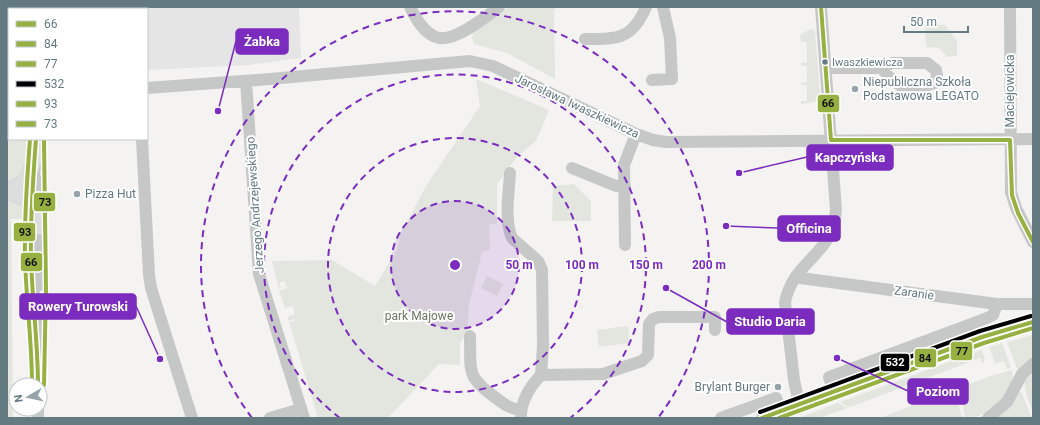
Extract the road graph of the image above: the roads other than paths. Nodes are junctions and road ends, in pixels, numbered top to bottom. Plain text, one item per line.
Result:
1 (410, 7) edge
2 (499, 7) edge
3 (646, 7) edge
4 (663, 7) edge
5 (821, 7) edge
6 (1010, 7) edge
7 (585, 39) dead end
8 (826, 68) junction
9 (882, 68) dead end
10 (652, 80) dead end
11 (246, 81) junction
12 (148, 88) edge
13 (636, 134) junction
14 (1033, 139) edge
15 (37, 140) edge
16 (142, 140) edge
17 (831, 140) junction
18 (1010, 140) junction
19 (572, 168) dead end
20 (510, 173) dead end
21 (624, 186) junction
22 (7, 191) edge
23 (31, 202) junction
24 (40, 227) junction
25 (1033, 242) edge
26 (625, 245) dead end
27 (796, 276) junction
28 (997, 304) junction
29 (1033, 304) edge
30 (1033, 322) edge
31 (716, 330) dead end
32 (470, 336) dead end
33 (38, 344) junction
34 (1033, 364) edge
35 (541, 375) junction
36 (38, 377) edge
37 (834, 392) junction
38 (799, 404) junction
39 (781, 411) junction
40 (302, 413) edge
41 (521, 414) edge
42 (192, 418) edge
43 (270, 418) edge
44 (721, 418) edge
45 (762, 418) edge
46 (988, 418) edge

1 - 2 street
3 - 7 street
4 - 10 street
5 - 8 street
6 - 18 street, Maciejowicka
8 - 9 street
8 - 17 street
11 - 12 street, Jarosława Iwaszkiewicza
11 - 13 street, Jarosława Iwaszkiewicza
11 - 40 street, Jerzego Andrzejewskiego
13 - 17 street, Jarosława Iwaszkiewicza
13 - 21 street
14 - 18 street, Jarosława Iwaszkiewicza
15 - 22 main road
15 - 23 street
15 - 24 street
16 - 42 street
17 - 18 street, Jarosława Iwaszkiewicza
17 - 27 street
18 - 25 street, Maciejowicka
19 - 21 street
20 - 35 street
21 - 26 street
22 - 23 main road
23 - 24 main road
23 - 33 street
24 - 33 street
27 - 28 street, Zaranie
27 - 38 street
28 - 29 street, Zaranie
28 - 37 street
30 - 37 street
31 - 35 street
32 - 41 street
33 - 36 street
34 - 46 street
35 - 41 street
37 - 38 street
38 - 39 street
39 - 44 street
39 - 45 street
40 - 43 street

